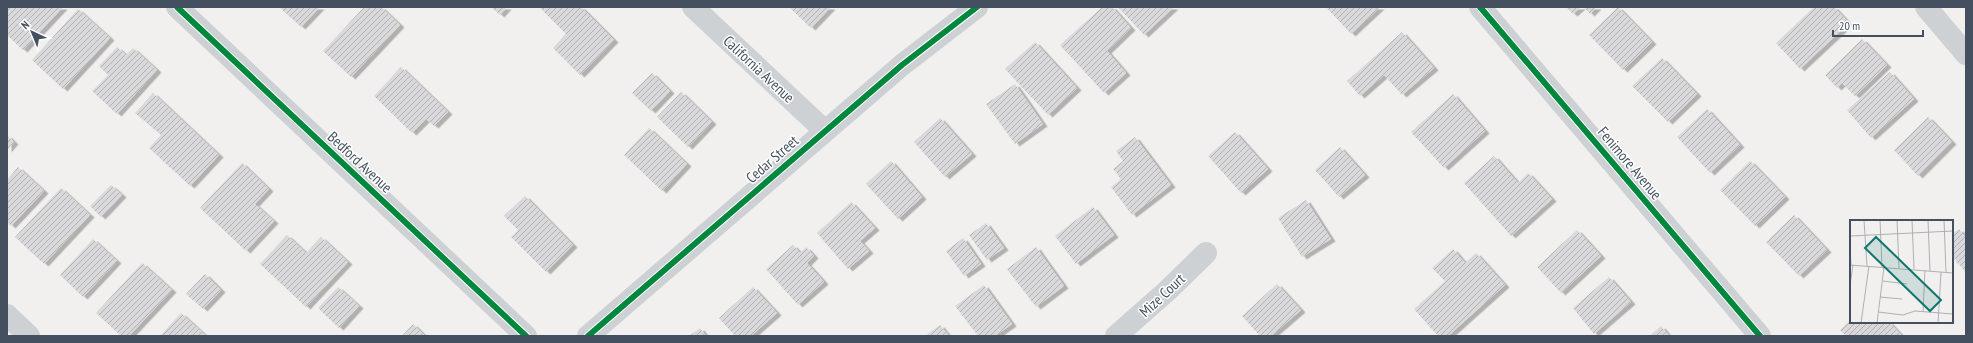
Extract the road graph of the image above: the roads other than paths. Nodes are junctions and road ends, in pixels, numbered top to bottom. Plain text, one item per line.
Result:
1 (177, 7) edge
2 (693, 7) edge
3 (977, 7) edge
4 (1480, 7) edge
5 (1926, 7) edge
6 (1966, 54) edge
7 (824, 131) junction
8 (1206, 253) dead end
9 (7, 315) edge
10 (29, 336) edge
11 (526, 336) edge
12 (588, 336) edge
13 (1116, 336) edge
14 (1760, 336) edge

1 - 11 street, Bedford Avenue
2 - 7 street, California Avenue
3 - 7 street, Cedar Street
4 - 14 street, Fenimore Avenue
5 - 6 street
7 - 12 street, Cedar Street
8 - 13 street, Mize Court
9 - 10 street

